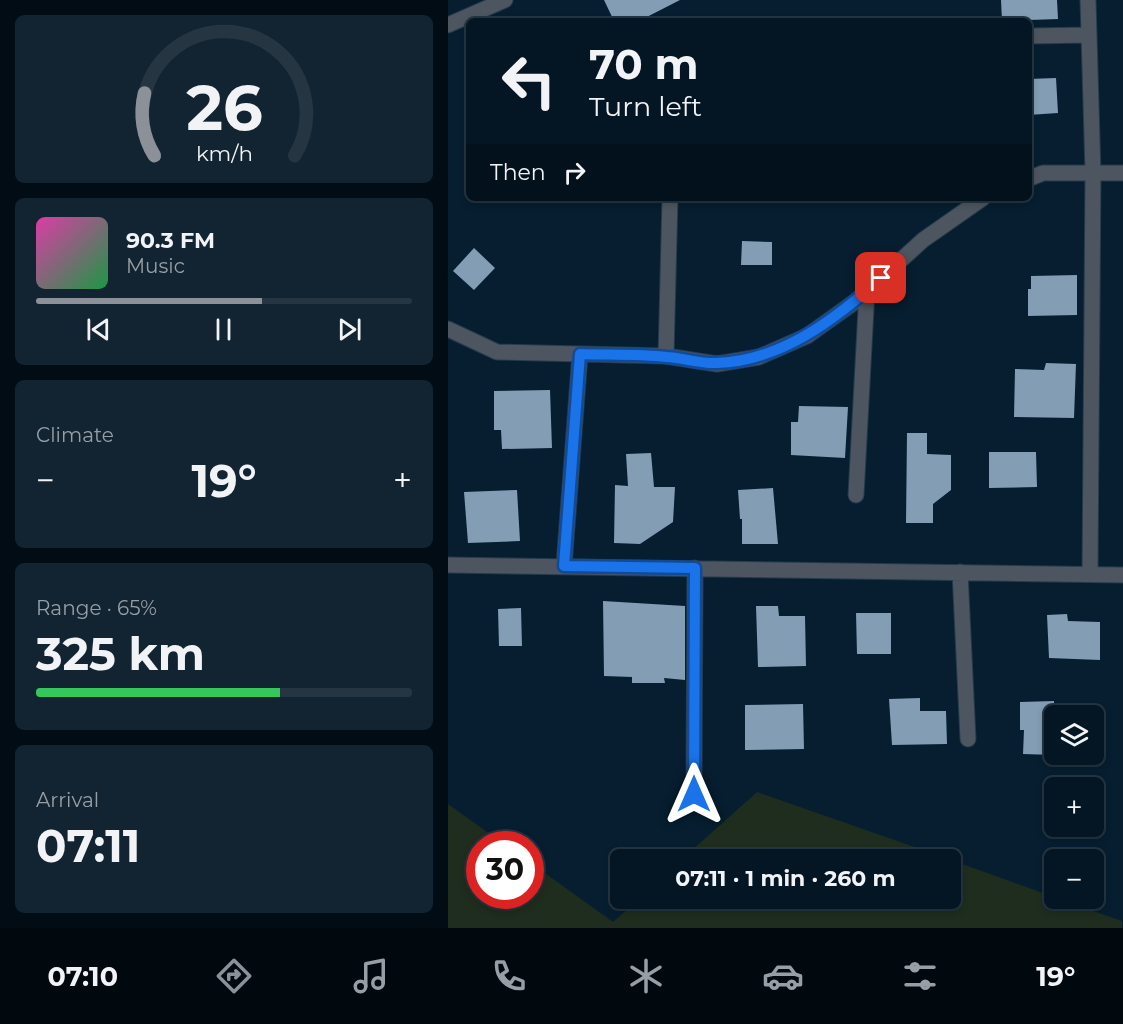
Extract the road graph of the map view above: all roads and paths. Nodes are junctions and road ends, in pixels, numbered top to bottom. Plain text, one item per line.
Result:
1 (505, 0) edge
2 (1088, 0) edge
3 (448, 25) edge
4 (1089, 35) junction
5 (1032, 36) edge
6 (1093, 173) junction
7 (1123, 173) edge
8 (1032, 177) edge
9 (670, 201) edge
10 (979, 201) edge
11 (867, 290) junction
12 (448, 330) edge
13 (580, 354) junction
14 (666, 356) junction
15 (856, 495) dead end
16 (448, 565) edge
17 (564, 566) junction
18 (695, 568) junction
19 (960, 572) junction
20 (1090, 574) junction
21 (1123, 575) edge
22 (968, 739) dead end
23 (694, 794) dead end

1 - 3 street
2 - 4 street
4 - 5 street
4 - 6 street
6 - 7 street
6 - 8 street
6 - 20 street
9 - 14 street
10 - 11 street
11 - 14 street
11 - 15 street
12 - 13 street
13 - 14 street
13 - 17 street
16 - 17 street
17 - 18 street
18 - 19 street
18 - 23 street
19 - 20 street
19 - 22 street
20 - 21 street

